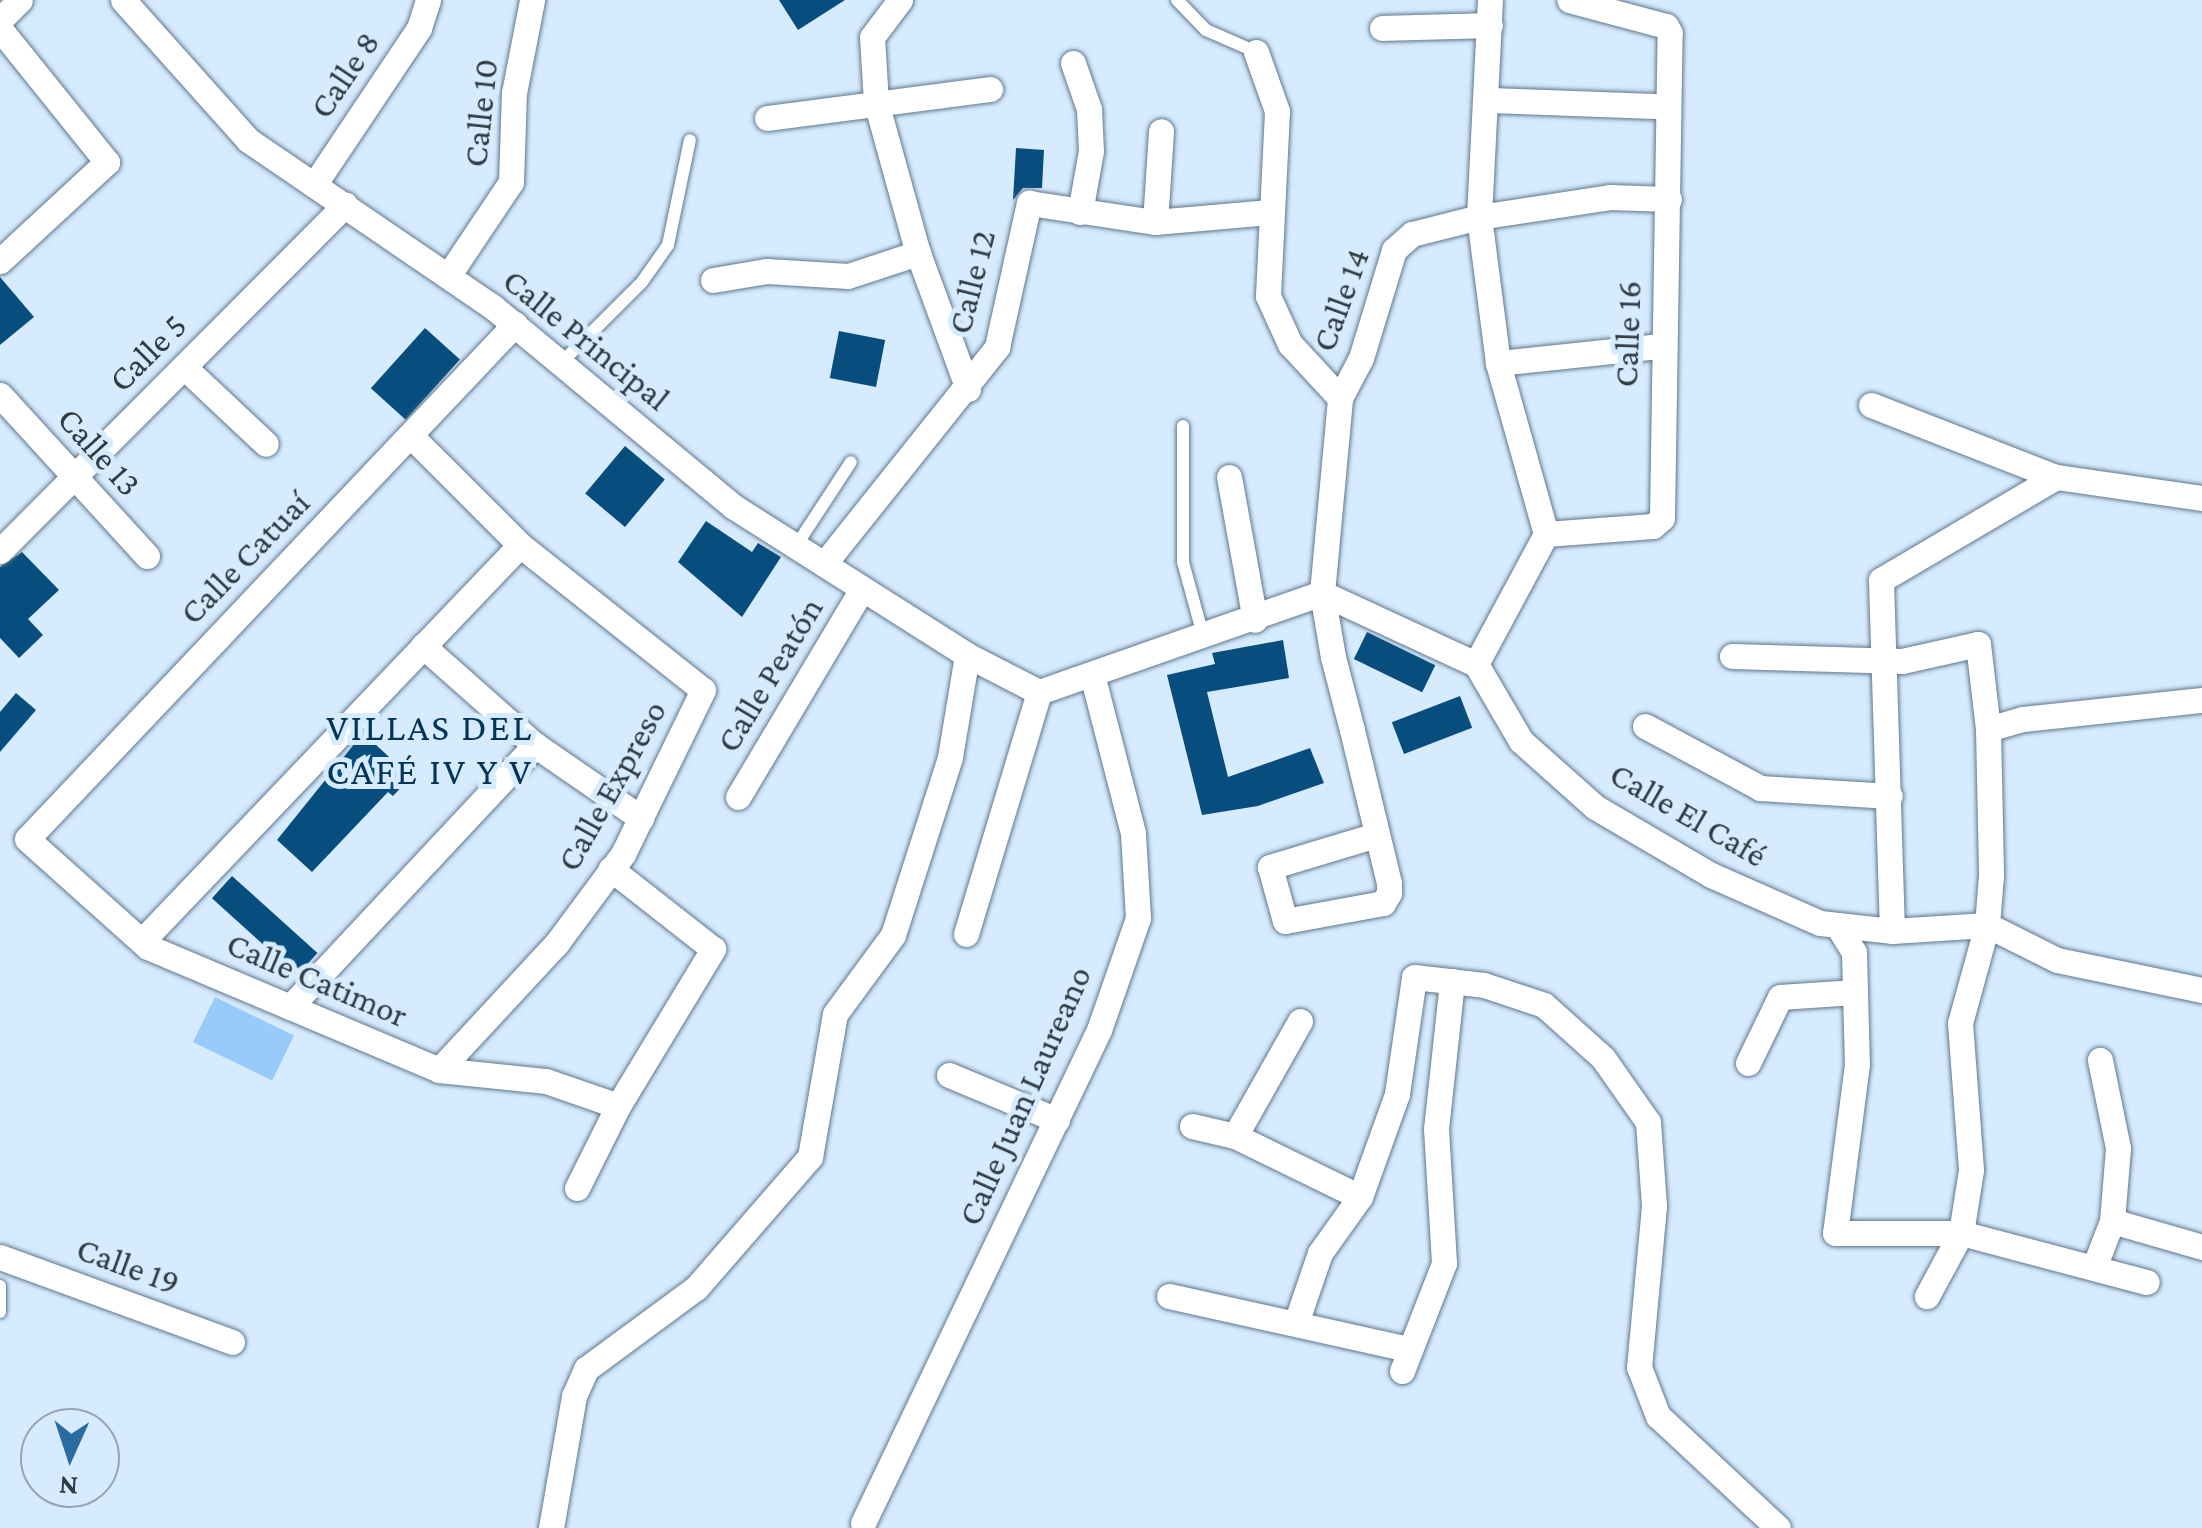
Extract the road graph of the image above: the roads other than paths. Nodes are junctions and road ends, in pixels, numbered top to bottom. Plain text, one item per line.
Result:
1 (20, 0) edge
2 (123, 0) edge
3 (428, 0) edge
4 (532, 0) edge
5 (900, 0) edge
6 (1178, 0) edge
7 (1569, 0) edge
8 (1490, 13) edge
9 (0, 20) edge
10 (1382, 28) dead end
11 (0, 29) edge
12 (1256, 52) joint
13 (1073, 63) dead end
14 (990, 89) dead end
15 (1489, 100) junction
16 (876, 102) junction
17 (1656, 106) dead end
18 (767, 118) dead end
19 (1161, 132) dead end
20 (690, 140) dead end
21 (314, 184) junction
22 (1669, 198) junction
23 (345, 205) junction
24 (1080, 212) junction
25 (1270, 212) junction
26 (1479, 217) junction
27 (1155, 222) junction
28 (5, 246) edge
29 (918, 253) junction
30 (448, 276) junction
31 (713, 280) dead end
32 (515, 324) junction
33 (1660, 346) junction
34 (1498, 362) junction
35 (561, 363) junction
36 (184, 366) junction
37 (968, 389) junction
38 (0, 395) edge
39 (1340, 398) junction
40 (1871, 405) dead end
41 (1184, 426) dead end
42 (411, 436) junction
43 (266, 444) dead end
44 (851, 462) dead end
45 (74, 476) junction
46 (1229, 477) dead end
47 (2056, 477) junction
48 (2202, 498) edge
49 (1546, 534) junction
50 (520, 545) junction
51 (796, 546) junction
52 (0, 550) edge
53 (147, 556) dead end
54 (824, 564) junction
55 (862, 589) junction
56 (1322, 594) junction
57 (1254, 620) junction
58 (1204, 640) junction
59 (423, 646) junction
60 (967, 656) junction
61 (1732, 656) dead end
62 (1882, 658) junction
63 (1476, 664) junction
64 (1092, 675) junction
65 (1039, 692) junction
66 (2202, 700) edge
67 (1645, 726) dead end
68 (1988, 729) junction
69 (535, 745) junction
70 (1890, 796) junction
71 (738, 797) dead end
72 (641, 818) junction
73 (1376, 835) junction
74 (26, 839) joint
75 (612, 869) junction
76 (1837, 925) junction
77 (1987, 926) junction
78 (1892, 931) junction
79 (966, 934) dead end
80 (142, 942) junction
81 (1452, 980) junction
82 (2202, 990) edge
83 (1855, 992) junction
84 (290, 1007) junction
85 (1300, 1021) dead end
86 (2100, 1060) dead end
87 (1748, 1062) dead end
88 (439, 1070) junction
89 (949, 1075) dead end
90 (618, 1106) junction
91 (1057, 1120) junction
92 (1192, 1126) dead end
93 (1235, 1136) junction
94 (577, 1188) dead end
95 (1360, 1197) junction
96 (2112, 1222) junction
97 (1961, 1233) junction
98 (2202, 1247) edge
99 (0, 1257) edge
100 (2095, 1265) junction
101 (2147, 1282) dead end
102 (0, 1286) edge
103 (1169, 1296) dead end
104 (1927, 1296) dead end
105 (0, 1312) edge
106 (1297, 1320) junction
107 (232, 1342) dead end
108 (863, 1523) dead end
109 (551, 1528) edge
110 (1778, 1528) edge

1 - 9 street
2 - 21 street, Calle Principal
3 - 21 street, Calle 8
4 - 30 street, Calle 10
5 - 16 street
6 - 12 lane
7 - 22 street, Calle 16
8 - 10 street
8 - 15 street
11 - 28 street
12 - 25 street
13 - 24 street
14 - 16 street
15 - 17 street
15 - 26 street
16 - 18 street
16 - 29 street
19 - 27 street
20 - 35 lane
21 - 23 street, Calle Principal
22 - 26 street, Calle 14
22 - 33 street, Calle 16
23 - 30 street, Calle Principal
23 - 36 street, Calle 5
24 - 27 street, Calle 12
24 - 37 street, Calle 12
25 - 27 street, Calle 12
25 - 39 street
26 - 34 street
26 - 39 street, Calle 14
29 - 31 street
29 - 37 street
30 - 32 street, Calle Principal
32 - 35 street, Calle Principal
32 - 42 street, Calle Catuaí
33 - 34 street
33 - 49 street, Calle 16
34 - 49 street
35 - 51 street, Calle Principal
36 - 43 street
36 - 45 street, Calle 5
37 - 54 street, Calle 12
38 - 45 street, Calle 13
39 - 56 street, Calle 14
40 - 47 street
41 - 58 lane
42 - 50 street, Calle Expreso
42 - 74 street, Calle Catuaí
44 - 51 lane
45 - 52 street, Calle 5
45 - 53 street, Calle 13
46 - 57 street
47 - 48 street
47 - 62 street
49 - 63 street
50 - 59 street
50 - 72 street, Calle Expreso
51 - 54 street, Calle Principal
54 - 55 street, Calle Principal
55 - 60 street, Calle Principal
55 - 71 street, Calle Peatón
56 - 57 street
56 - 63 street
56 - 73 street, Calle 14
57 - 58 street
58 - 64 street
59 - 69 street
59 - 80 street
60 - 65 street, Calle Principal
60 - 109 street
61 - 62 street
62 - 68 street
62 - 70 street
63 - 76 street, Calle El Café
64 - 65 street
64 - 91 street, Calle Juan Laureano
65 - 79 street
66 - 68 street
67 - 70 street
68 - 77 street
69 - 72 street
69 - 84 street
70 - 78 street
72 - 75 street, Calle Expreso
73 - 73 street, Calle 14
74 - 80 street, Calle Catimor
75 - 88 street, Calle Expreso
75 - 90 street
76 - 78 street, Calle El Café
76 - 83 street
77 - 78 street, Calle El Café
77 - 82 street, Calle El Café
77 - 97 street
80 - 84 street, Calle Catimor
81 - 95 street
81 - 106 street
81 - 110 street
83 - 87 street
83 - 97 street
84 - 88 street, Calle Catimor
85 - 93 street
86 - 96 street
88 - 90 street, Calle Catimor
89 - 91 street
90 - 94 street
91 - 108 street, Calle Juan Laureano
92 - 93 street
93 - 95 street
95 - 106 street
96 - 98 street
96 - 100 street
97 - 100 street
97 - 104 street
99 - 107 street, Calle 19
100 - 101 street
102 - 105 lane
103 - 106 street

